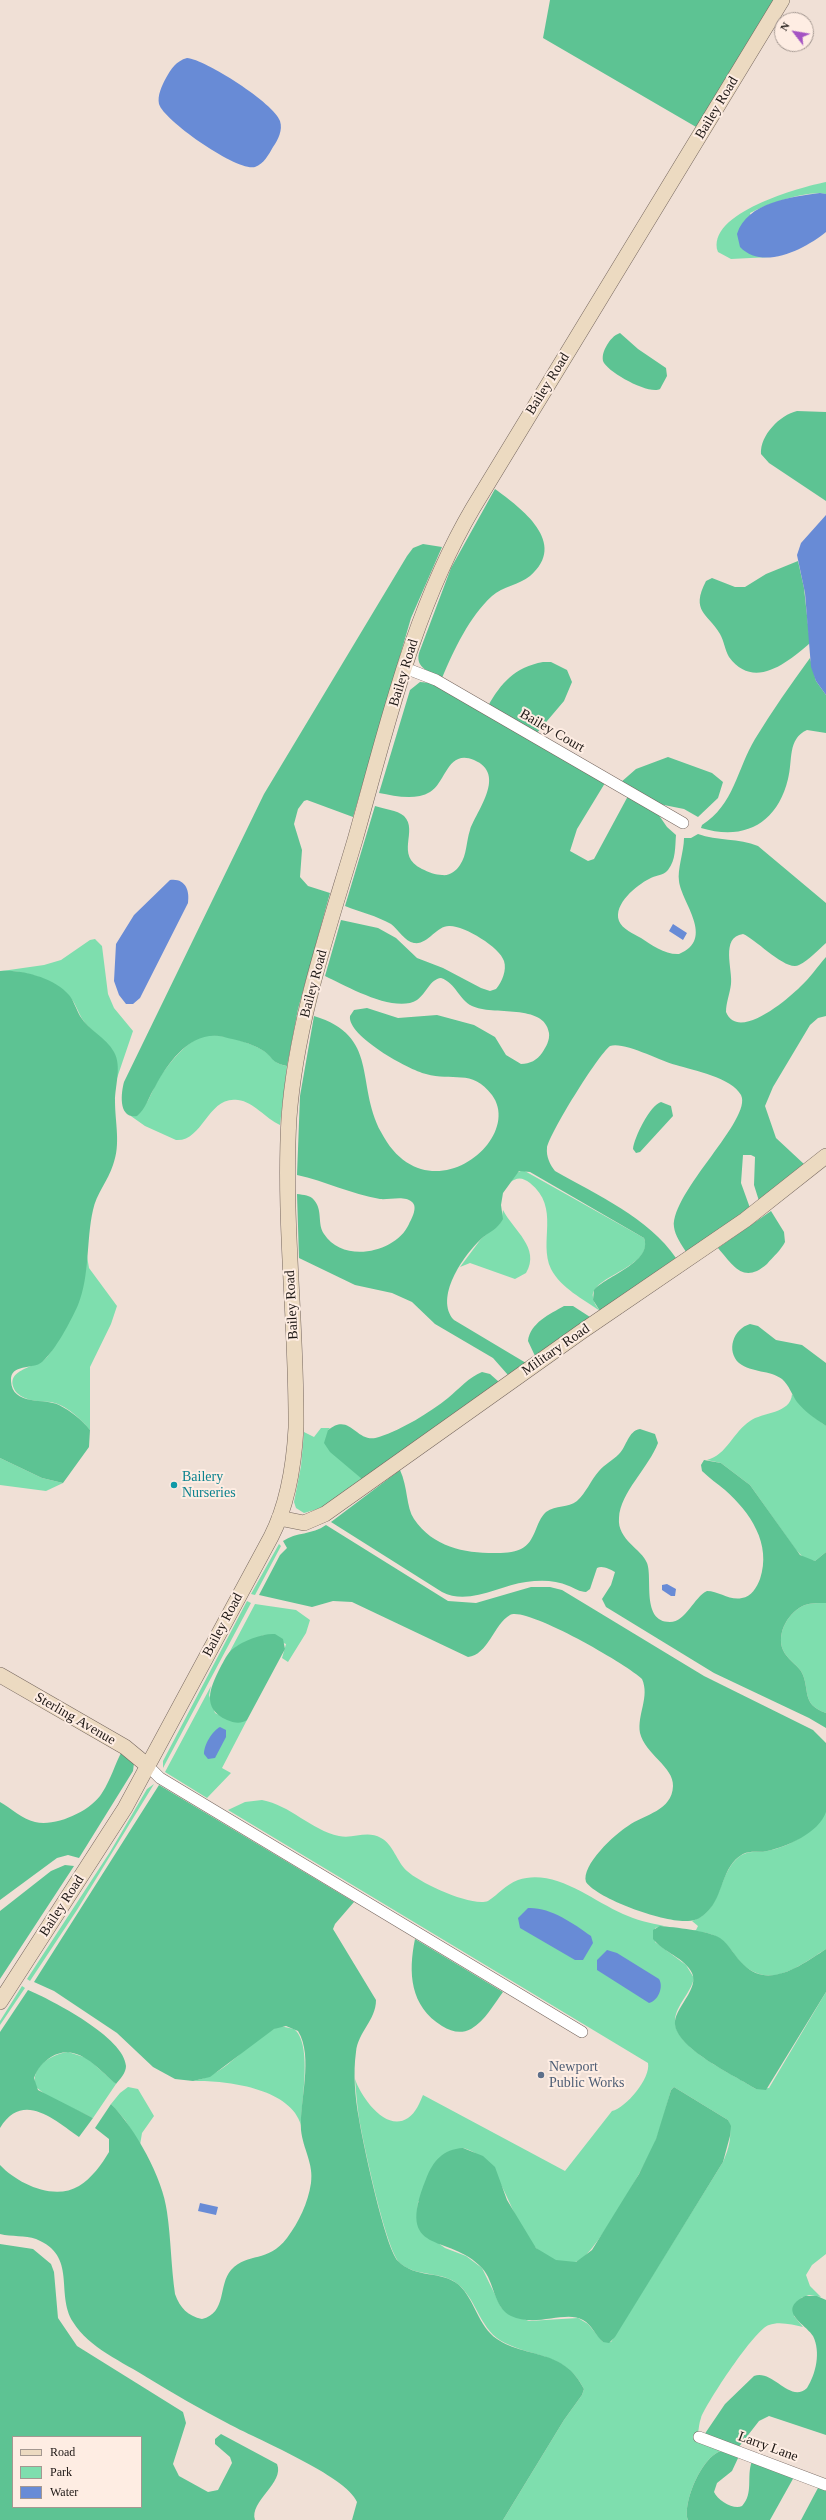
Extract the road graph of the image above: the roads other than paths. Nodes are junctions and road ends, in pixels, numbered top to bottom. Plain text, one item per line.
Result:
1 (782, 0) edge
2 (405, 668) junction
3 (683, 823) dead end
4 (826, 1156) edge
5 (278, 1518) junction
6 (0, 1675) edge
7 (148, 1766) junction
8 (0, 2002) edge
9 (582, 2032) dead end
10 (699, 2437) dead end
11 (826, 2485) edge

1 - 2 main road, Bailey Road
2 - 3 street, Bailey Court
2 - 5 main road, Bailey Road
4 - 5 main road, Military Road
5 - 7 main road, Bailey Road
6 - 7 main road, Sterling Avenue
7 - 8 main road, Bailey Road
7 - 9 street
10 - 11 street, Larry Lane

